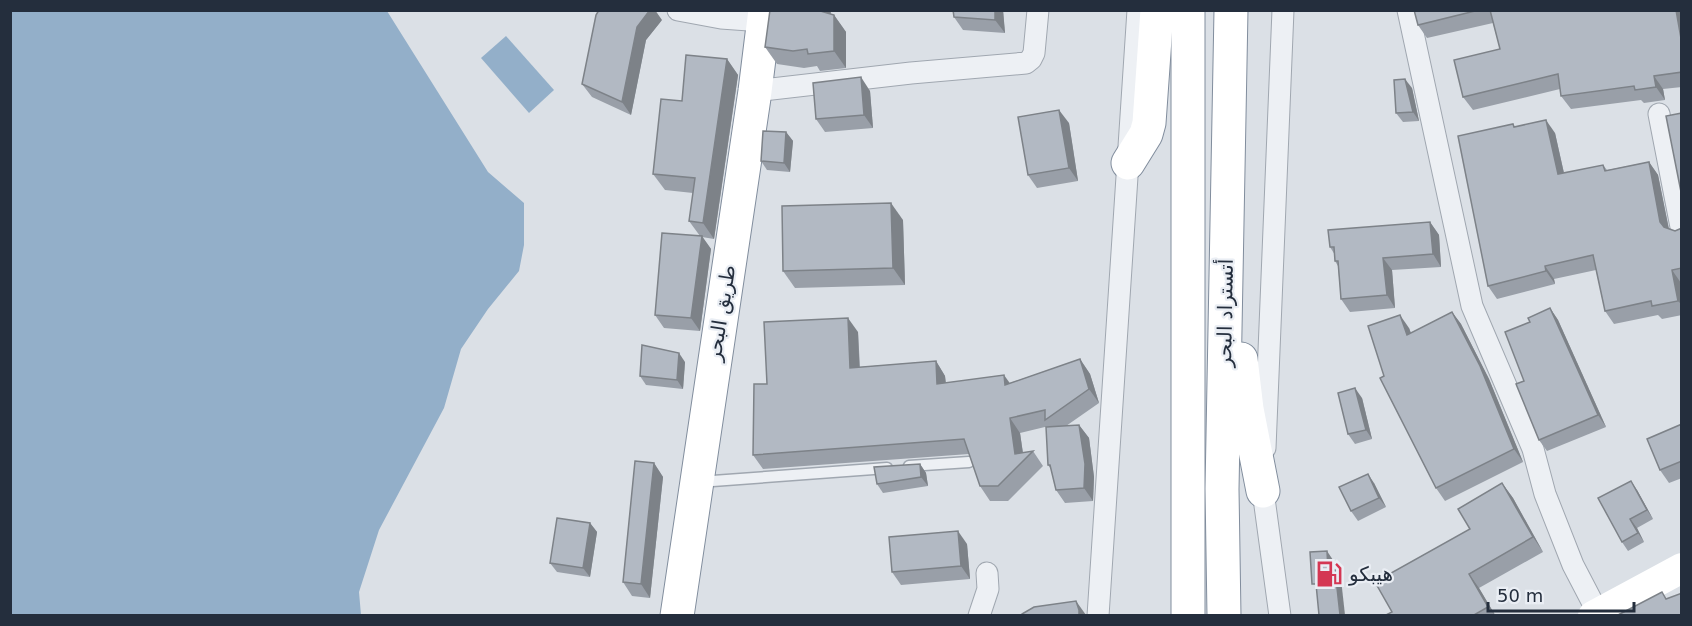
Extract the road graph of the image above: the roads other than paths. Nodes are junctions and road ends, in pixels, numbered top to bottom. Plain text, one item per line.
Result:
1 (678, 10) edge
2 (1038, 10) edge
3 (1138, 10) edge
4 (1157, 10) edge
5 (1188, 10) edge
6 (1231, 10) edge
7 (1283, 10) edge
8 (1408, 10) edge
9 (764, 16) edge
10 (755, 91) junction
11 (1659, 114) dead end
12 (1128, 163) junction
13 (1682, 232) edge
14 (1226, 248) junction
15 (969, 462) edge
16 (696, 483) junction
17 (1263, 490) junction
18 (1682, 568) edge
19 (987, 573) dead end
20 (1279, 605) edge
21 (1595, 614) edge
22 (677, 615) edge
23 (979, 615) edge
24 (1098, 615) edge
25 (1188, 615) edge
26 (1224, 615) edge
27 (1295, 615) edge

1 - 9 street
2 - 10 street
3 - 12 street
4 - 12 highway
5 - 25 highway, أتستراد البحر
6 - 14 highway, أتستراد البحر
7 - 17 street
8 - 21 street
9 - 10 highway, طريق البحر
10 - 16 highway, طريق البحر
11 - 13 street
12 - 24 street
14 - 17 highway
14 - 26 highway, أتستراد البحر
15 - 16 lane
16 - 22 highway, طريق البحر
17 - 20 street
18 - 21 main road
19 - 23 street
20 - 27 street

